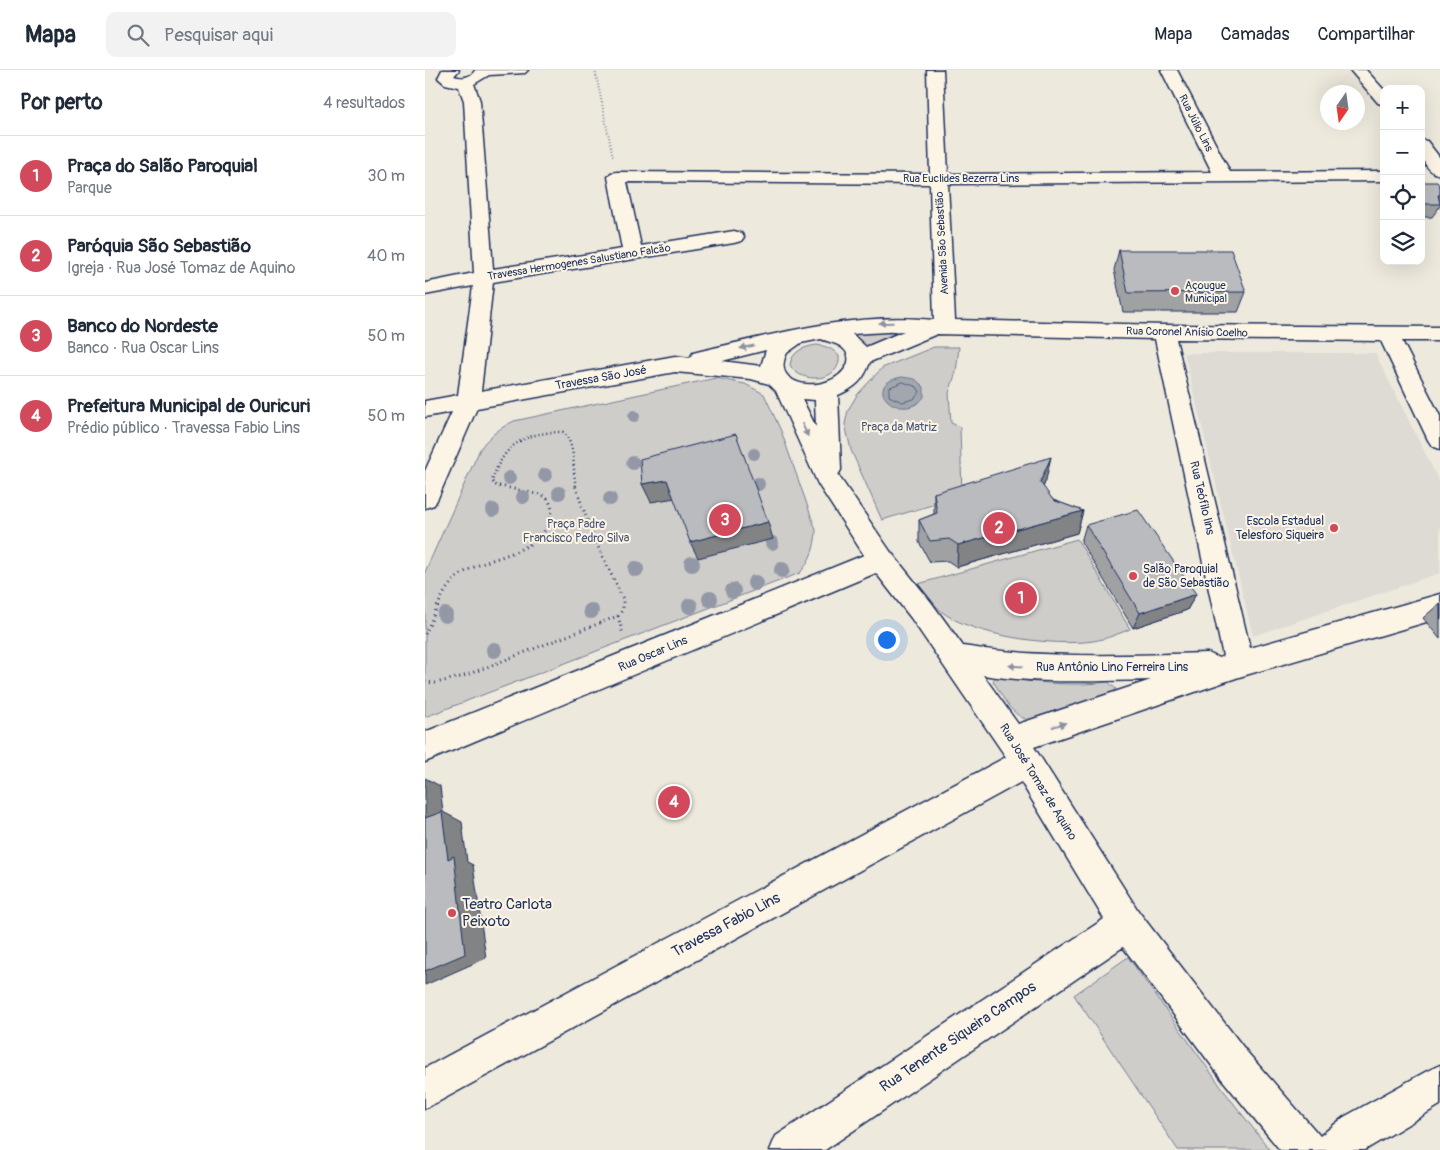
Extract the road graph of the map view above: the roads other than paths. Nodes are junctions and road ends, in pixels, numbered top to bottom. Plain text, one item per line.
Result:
1 (451, 70) edge
2 (483, 70) edge
3 (520, 70) edge
4 (935, 70) edge
5 (1169, 70) edge
6 (1358, 70) edge
7 (465, 82) junction
8 (1380, 95) edge
9 (1425, 150) edge
10 (1440, 170) edge
11 (1224, 176) junction
12 (1380, 176) edge
13 (1425, 176) edge
14 (1440, 176) edge
15 (939, 179) junction
16 (733, 237) dead end
17 (633, 253) junction
18 (484, 277) junction
19 (425, 289) edge
20 (940, 327) junction
21 (821, 332) junction
22 (1164, 332) junction
23 (1388, 334) junction
24 (1440, 334) edge
25 (795, 337) junction
26 (860, 358) junction
27 (675, 364) junction
28 (780, 382) junction
29 (826, 391) junction
30 (468, 402) junction
31 (425, 409) edge
32 (1440, 440) edge
33 (830, 484) junction
34 (425, 498) edge
35 (881, 559) junction
36 (1440, 606) edge
37 (955, 658) junction
38 (1239, 664) junction
39 (425, 747) edge
40 (1019, 751) junction
41 (1127, 924) junction
42 (1440, 1084) edge
43 (425, 1089) edge
44 (790, 1150) edge
45 (1306, 1150) edge
46 (1333, 1150) edge

1 - 7 street
2 - 3 street
2 - 7 street
4 - 15 street, Avenida São Sebastião
5 - 11 street, Rua Júlio Lins
6 - 8 street
7 - 18 street
9 - 10 street
11 - 12 street, Rua Euclides Bezerra Lins
11 - 15 street, Rua Euclides Bezerra Lins
13 - 14 street
15 - 17 street, Rua Euclides Bezerra Lins
15 - 20 street, Avenida São Sebastião
16 - 17 street, Travessa Hermogenes Salustiano Falcão
17 - 18 street, Travessa Hermogenes Salustiano Falcão
18 - 19 street, Travessa Hermogenes Salustiano Falcão
18 - 30 street
20 -> 21 street, Rua Coronel Anísio Coelho
20 - 22 street, Rua Coronel Anísio Coelho
20 - 26 street, Rua Coronel Anísio Coelho
21 - 25 street, Rua Coronel Anísio Coelho
21 - 26 street, Rua Coronel Anísio Coelho
22 - 23 street, Rua Coronel Anísio Coelho
22 - 38 street, Rua Teófilo lins
23 - 24 street, Rua Coronel Anísio Coelho
23 - 32 street
25 -> 27 street
25 - 28 street, Rua Coronel Anísio Coelho
26 - 29 street
27 - 28 street, Travessa São José
27 - 30 street, Travessa São José
28 - 29 street
28 -> 33 street, Rua José Tomaz de Aquino
29 - 33 street
30 - 31 street, Travessa São José
30 - 34 street
33 - 35 street, Rua José Tomaz de Aquino
35 - 37 street, Rua José Tomaz de Aquino
35 - 39 street, Rua Oscar Lins
36 - 38 street, Rua Antônio Lino Ferreira Lins
38 -> 37 street, Rua Antônio Lino Ferreira Lins
37 - 40 street, Rua José Tomaz de Aquino
40 -> 38 street, Rua Antônio Lino Ferreira Lins
40 - 41 street, Rua José Tomaz de Aquino
40 - 43 street, Travessa Fabio Lins
41 - 44 street, Rua Tenente Siqueira Campos
41 - 45 street, Rua José Tomaz de Aquino
42 - 46 street

